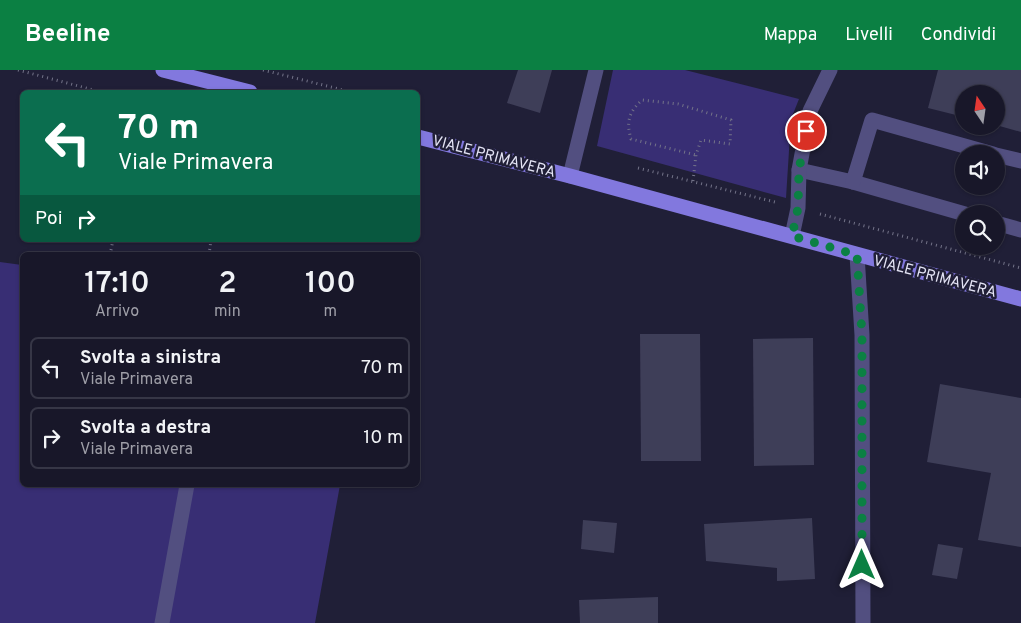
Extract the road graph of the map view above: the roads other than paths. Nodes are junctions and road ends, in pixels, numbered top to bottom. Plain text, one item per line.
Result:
1 (163, 70) edge
2 (596, 70) edge
3 (830, 70) edge
4 (242, 90) edge
5 (420, 138) edge
6 (962, 145) edge
7 (1005, 157) edge
8 (1021, 161) edge
9 (799, 170) junction
10 (570, 176) junction
11 (853, 182) junction
12 (955, 211) edge
13 (1005, 226) edge
14 (1021, 230) edge
15 (792, 236) junction
16 (857, 255) junction
17 (1021, 299) edge
18 (187, 487) edge
19 (162, 623) edge
20 (863, 623) edge

1 - 4 main road
2 - 10 street, VIALE PRIMAVERA
3 - 9 street
5 - 10 main road, VIALE PRIMAVERA
6 - 11 street
7 - 8 street
9 - 11 street
9 - 15 street
10 - 15 main road, VIALE PRIMAVERA
11 - 12 street
13 - 14 street
15 - 16 main road, VIALE PRIMAVERA
16 - 17 main road, VIALE PRIMAVERA
16 - 20 street
18 - 19 street

